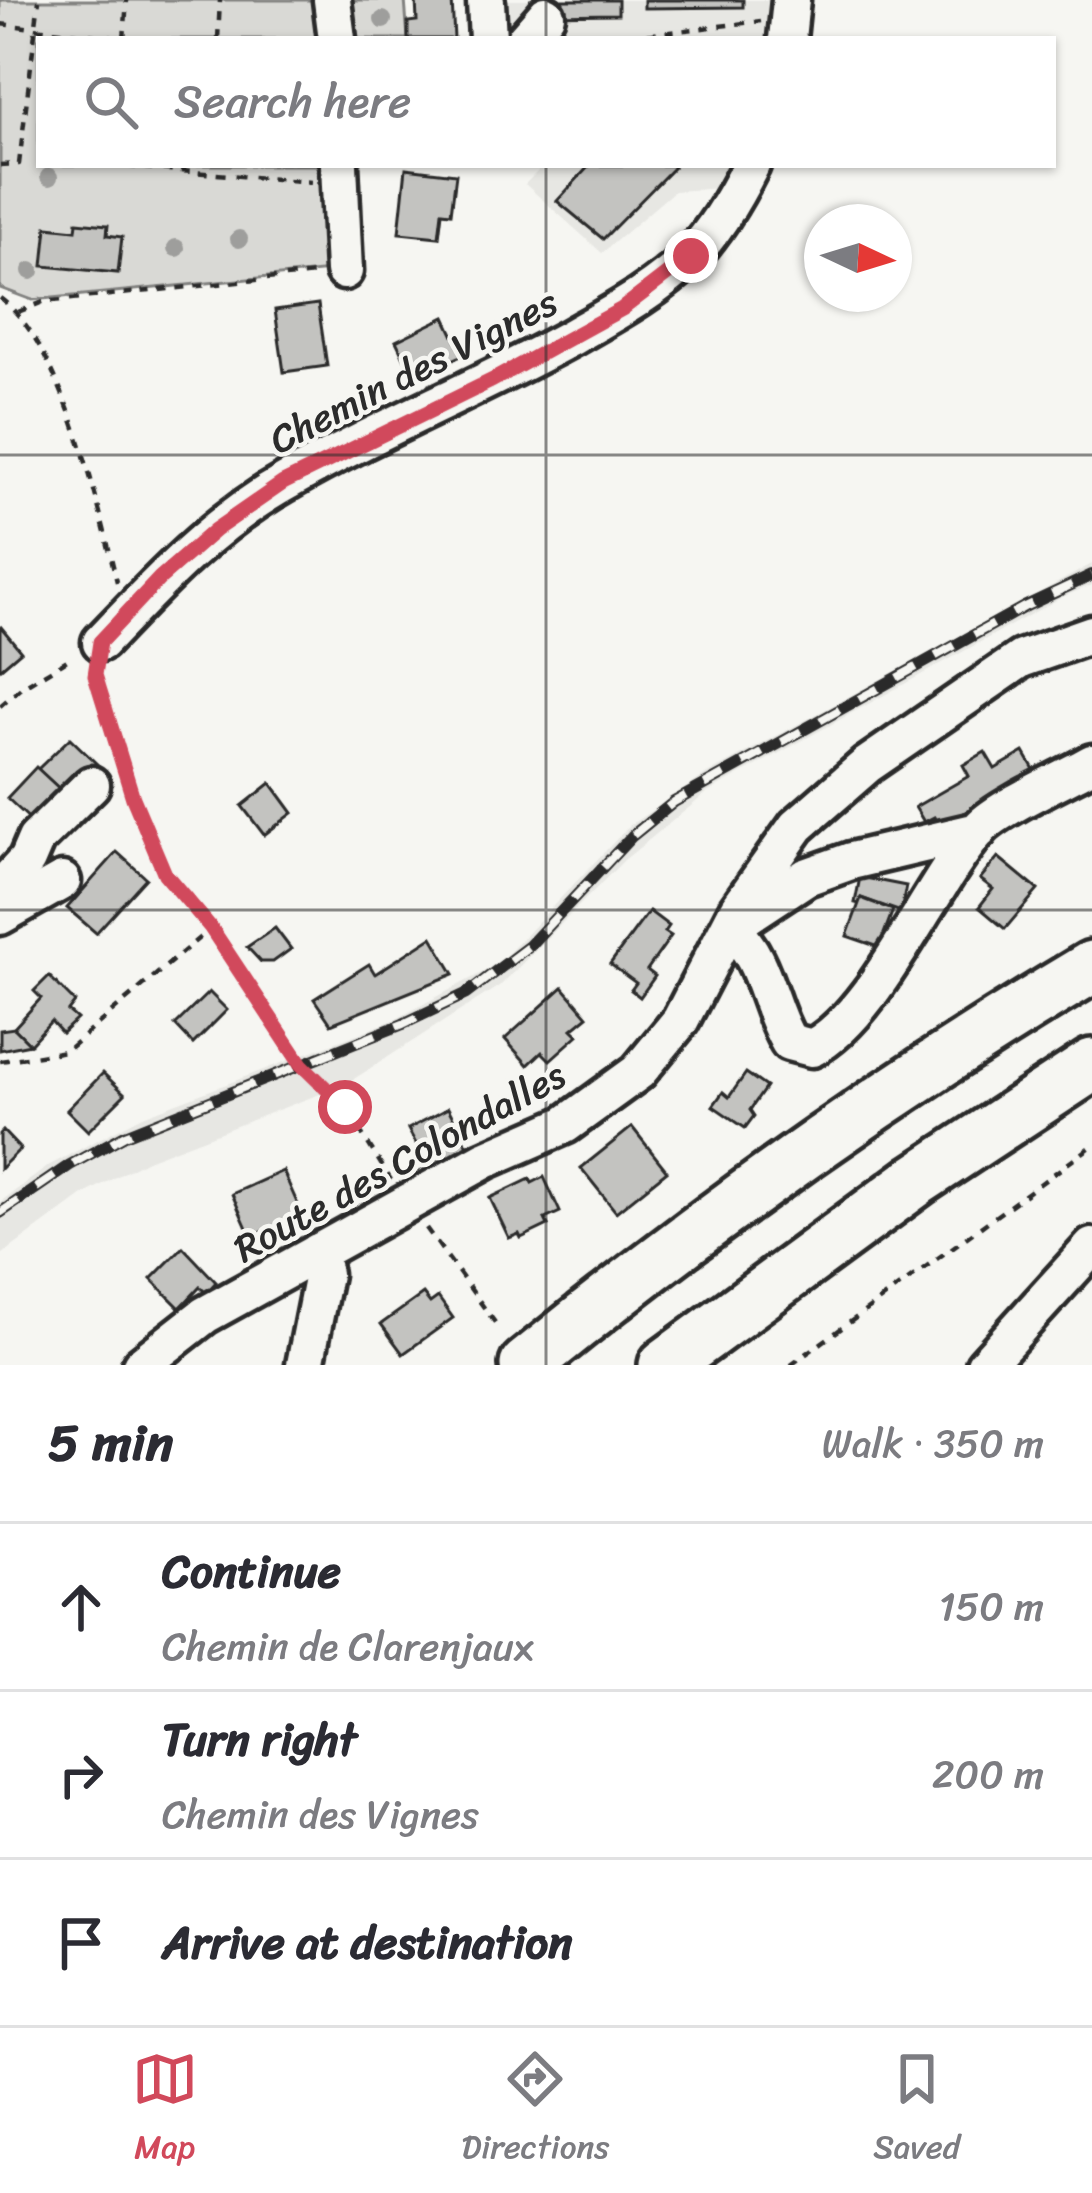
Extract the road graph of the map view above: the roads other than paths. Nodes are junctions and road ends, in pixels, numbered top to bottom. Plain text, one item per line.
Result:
1 (332, 0) edge
2 (487, 2) edge
3 (337, 36) edge
4 (488, 36) edge
5 (749, 168) edge
6 (325, 173) edge
7 (344, 271) road end
8 (1092, 634) edge
9 (100, 642) road end
10 (1092, 763) edge
11 (91, 784) dead end
12 (978, 831) junction
13 (62, 881) dead end
14 (0, 889) edge
15 (0, 916) edge
16 (730, 927) junction
17 (1092, 967) edge
18 (1092, 1065) edge
19 (1092, 1247) edge
20 (318, 1252) junction
21 (512, 1346) edge
22 (141, 1365) edge
23 (305, 1365) edge
24 (665, 1365) edge
25 (985, 1365) edge

1 - 3 street
2 - 4 street
5 - 9 street, Chemin des Vignes
6 - 7 street
8 - 16 street, Route des Colondalles
10 - 12 street
11 - 14 street
12 - 16 street
12 - 16 street
13 - 15 street
16 - 20 street, Route des Colondalles
17 - 21 highway
18 - 24 highway
19 - 25 street
20 - 22 street, Route des Colondalles
20 - 23 street

